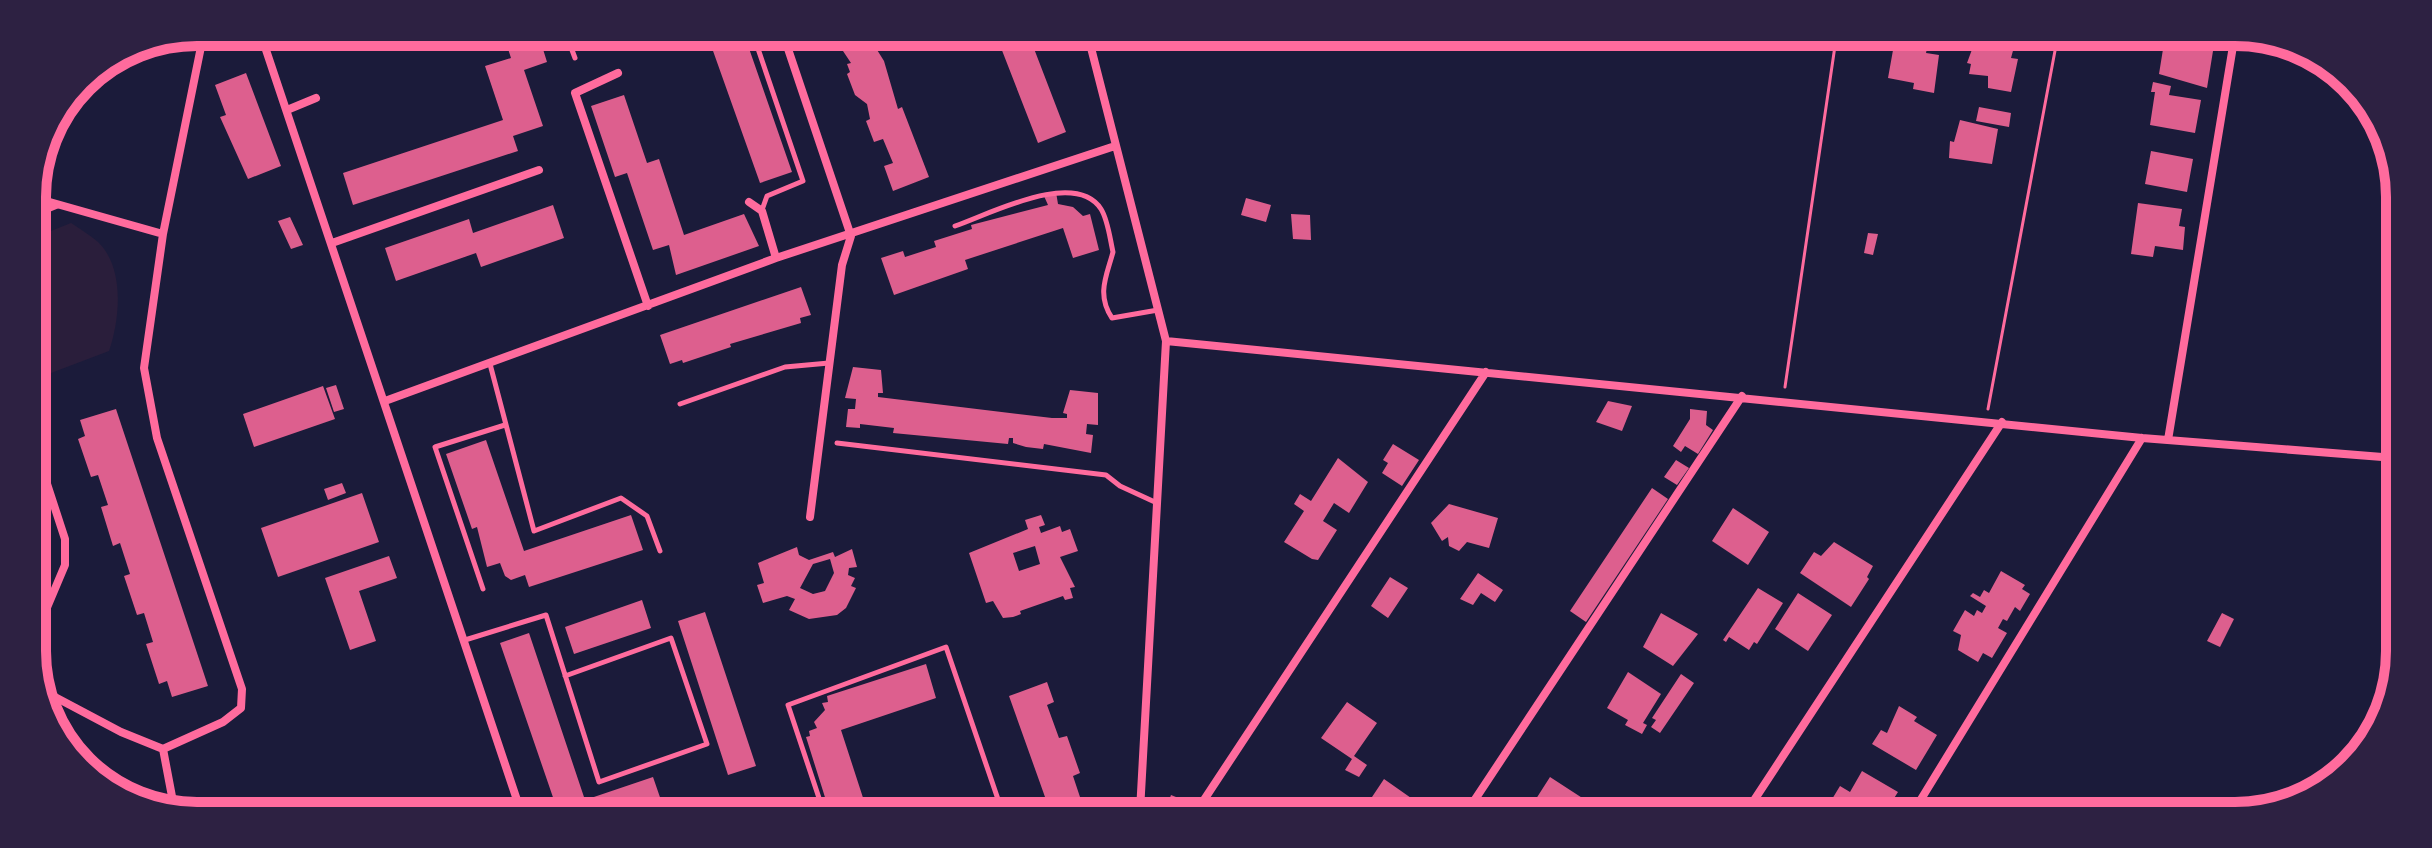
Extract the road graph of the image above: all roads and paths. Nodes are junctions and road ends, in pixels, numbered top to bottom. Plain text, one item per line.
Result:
1 (201, 46) edge
2 (265, 46) edge
3 (570, 46) edge
4 (757, 46) edge
5 (789, 46) edge
6 (1090, 46) edge
7 (1835, 46) edge
8 (2056, 46) edge
9 (2233, 46) edge
10 (575, 58) dead end
11 (618, 73) dead end
12 (316, 98) dead end
13 (287, 110) junction
14 (1115, 146) junction
15 (539, 170) dead end
16 (46, 201) edge
17 (749, 202) dead end
18 (61, 205) junction
19 (46, 211) edge
20 (762, 211) junction
21 (955, 226) dead end
22 (163, 234) junction
23 (851, 236) junction
24 (332, 243) junction
25 (776, 258) junction
26 (648, 306) junction
27 (1158, 310) junction
28 (1166, 341) junction
29 (829, 363) junction
30 (490, 364) junction
31 (1486, 372) junction
32 (1742, 396) junction
33 (1784, 400) junction
34 (385, 401) junction
35 (680, 404) dead end
36 (1986, 421) junction
37 (2002, 422) junction
38 (505, 425) junction
39 (2142, 438) junction
40 (2168, 440) junction
41 (837, 443) dead end
42 (2386, 457) edge
43 (46, 481) edge
44 (1158, 503) junction
45 (810, 517) dead end
46 (660, 551) dead end
47 (483, 589) dead end
48 (46, 614) edge
49 (465, 640) junction
50 (565, 676) junction
51 (53, 696) edge
52 (163, 749) junction
53 (173, 800) edge
54 (518, 802) edge
55 (820, 802) edge
56 (999, 802) edge
57 (1141, 802) edge
58 (1203, 802) edge
59 (1473, 802) edge
60 (1753, 802) edge
61 (1919, 802) edge

1 - 22 street
2 - 13 street
3 - 10 lane
4 - 20 lane
5 - 23 street
6 - 14 street
7 - 33 path
8 - 36 path
9 - 40 street
11 - 26 street
12 - 13 street
13 - 24 street
14 - 23 street
14 - 27 street
15 - 24 street
16 - 18 street
17 - 20 street
18 - 19 lane
18 - 22 street
20 - 25 street
21 - 27 lane
22 - 52 street
23 - 25 street
23 - 29 street
24 - 34 street
25 - 26 street
26 - 30 street
27 - 28 street
28 - 31 street
28 - 44 street
29 - 35 lane
29 - 45 street
30 - 34 street
30 - 38 lane
31 - 32 street
31 - 58 street
32 - 33 street
32 - 59 street
33 - 36 street
34 - 49 street
36 - 37 street
37 - 39 street
37 - 60 street
38 - 46 lane
38 - 47 lane
39 - 40 street
39 - 61 street
40 - 42 street
41 - 44 lane
43 - 48 street
44 - 57 street
49 - 50 lane
49 - 54 street
50 - 50 lane
51 - 52 street
52 - 53 street
55 - 56 lane

